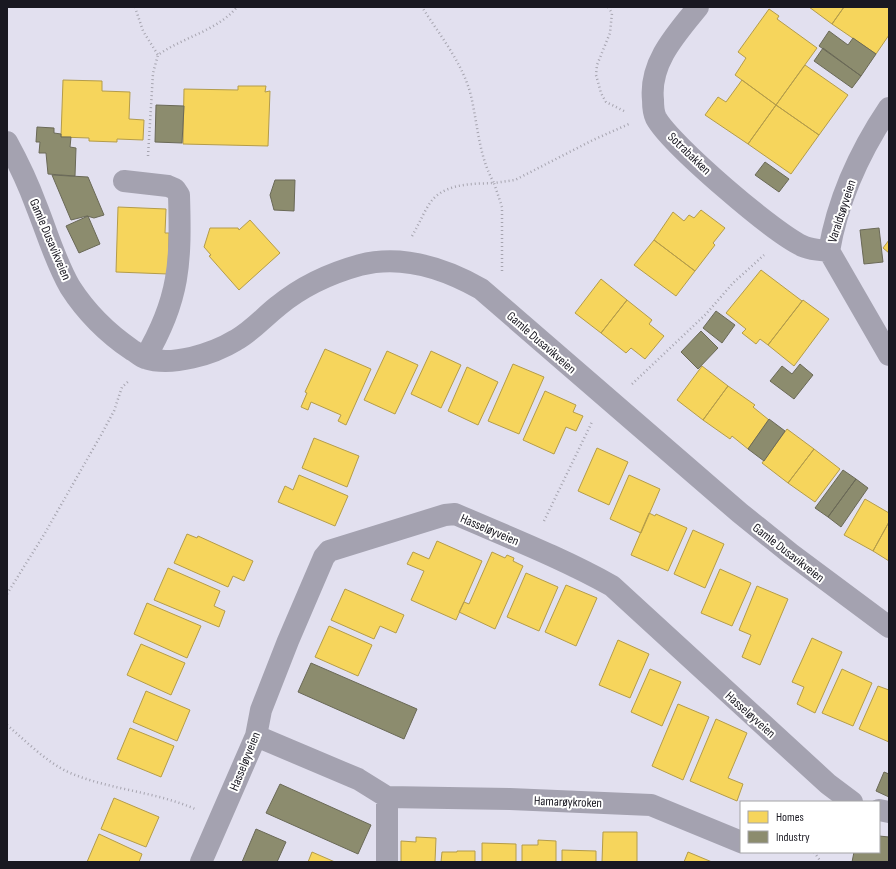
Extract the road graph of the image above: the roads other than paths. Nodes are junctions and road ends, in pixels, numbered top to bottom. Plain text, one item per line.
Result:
1 (698, 7) edge
2 (889, 108) edge
3 (7, 142) edge
4 (124, 181) dead end
5 (829, 251) junction
6 (889, 355) edge
7 (145, 358) junction
8 (889, 627) edge
9 (256, 736) junction
10 (387, 796) junction
11 (851, 801) edge
12 (740, 842) edge
13 (201, 862) edge
14 (387, 862) edge

1 - 5 street, Sotrabakken
2 - 5 street, Varaldsøyveien
3 - 7 street, Gamle Dusavikveien
4 - 7 street
5 - 6 street, Varaldsøyveien
7 - 8 street, Gamle Dusavikveien
9 - 10 street, Hamarøykroken
9 - 11 street, Hasseløyveien
9 - 13 street, Hasseløyveien
10 - 12 street, Hamarøykroken
10 - 14 street

